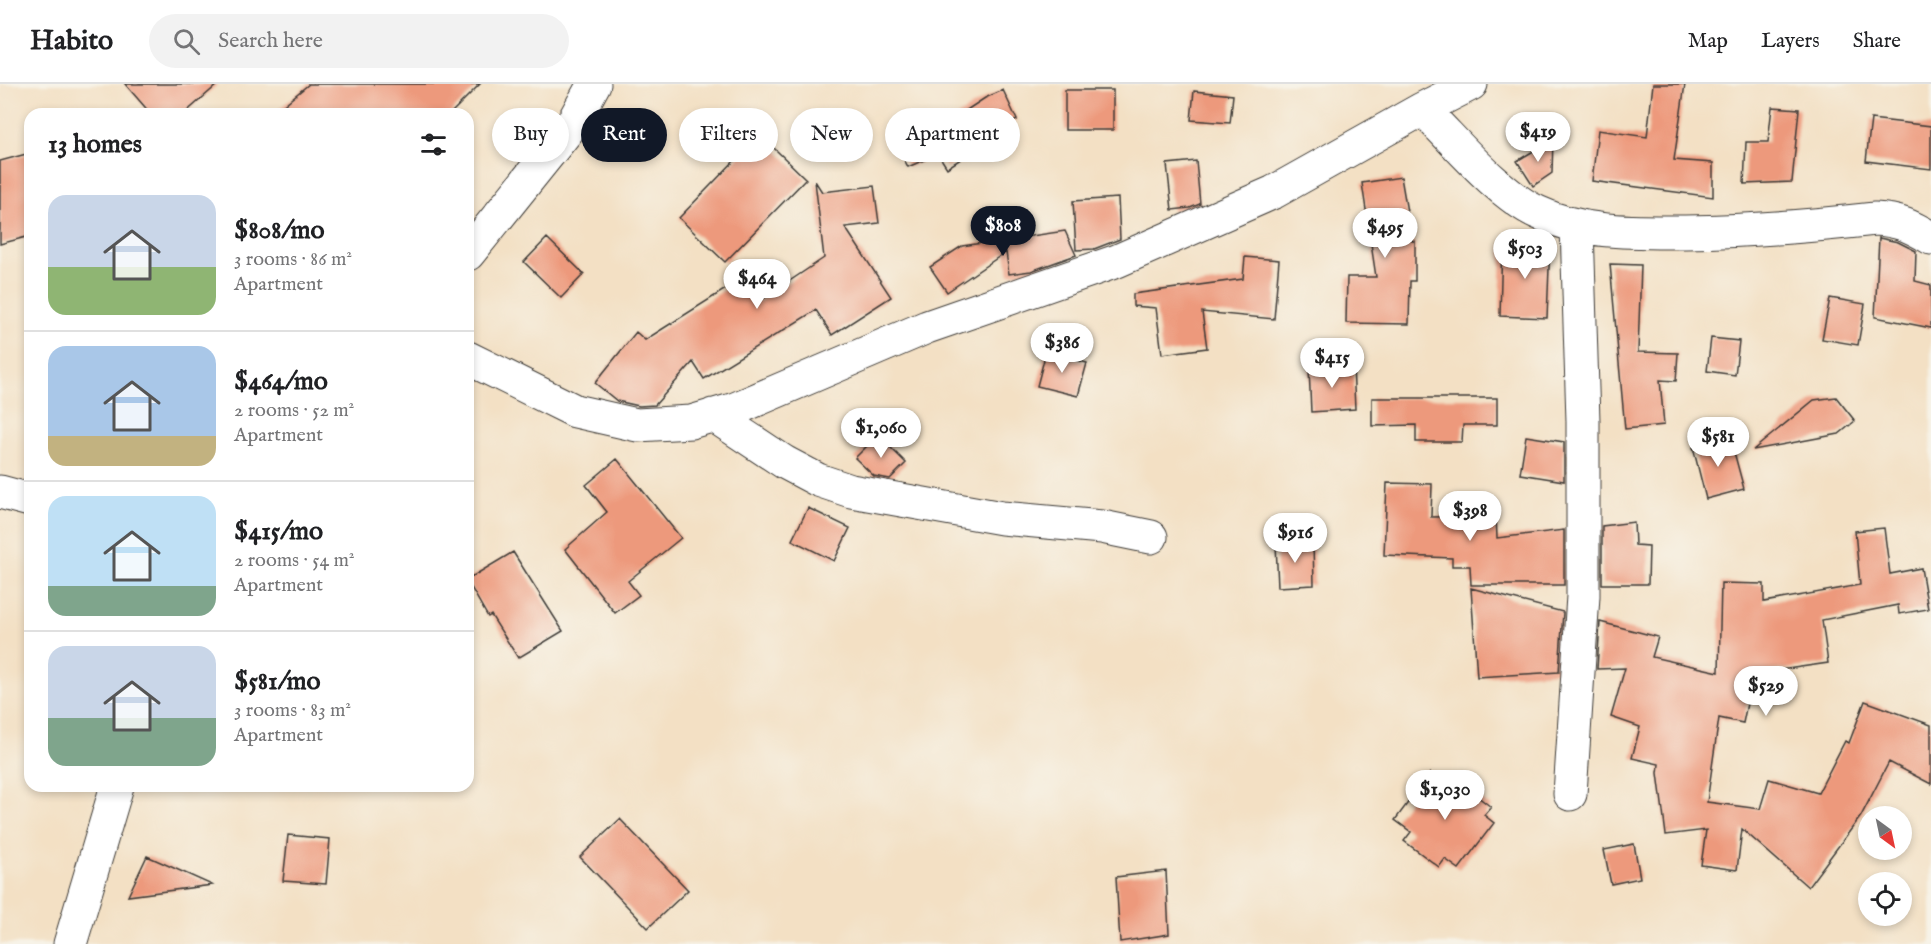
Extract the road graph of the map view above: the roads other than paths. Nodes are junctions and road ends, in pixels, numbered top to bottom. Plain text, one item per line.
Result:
1 (594, 84) edge
2 (1471, 84) edge
3 (1422, 109) junction
4 (1577, 227) junction
5 (1931, 238) edge
6 (474, 247) edge
7 (474, 361) edge
8 (713, 415) junction
9 (1150, 537) dead end
10 (115, 792) edge
11 (1570, 794) dead end
12 (70, 944) edge

1 - 6 street
2 - 3 street
3 - 4 street
3 - 8 street
4 - 5 street
4 - 11 street
7 - 8 street
8 - 9 street
10 - 12 street

